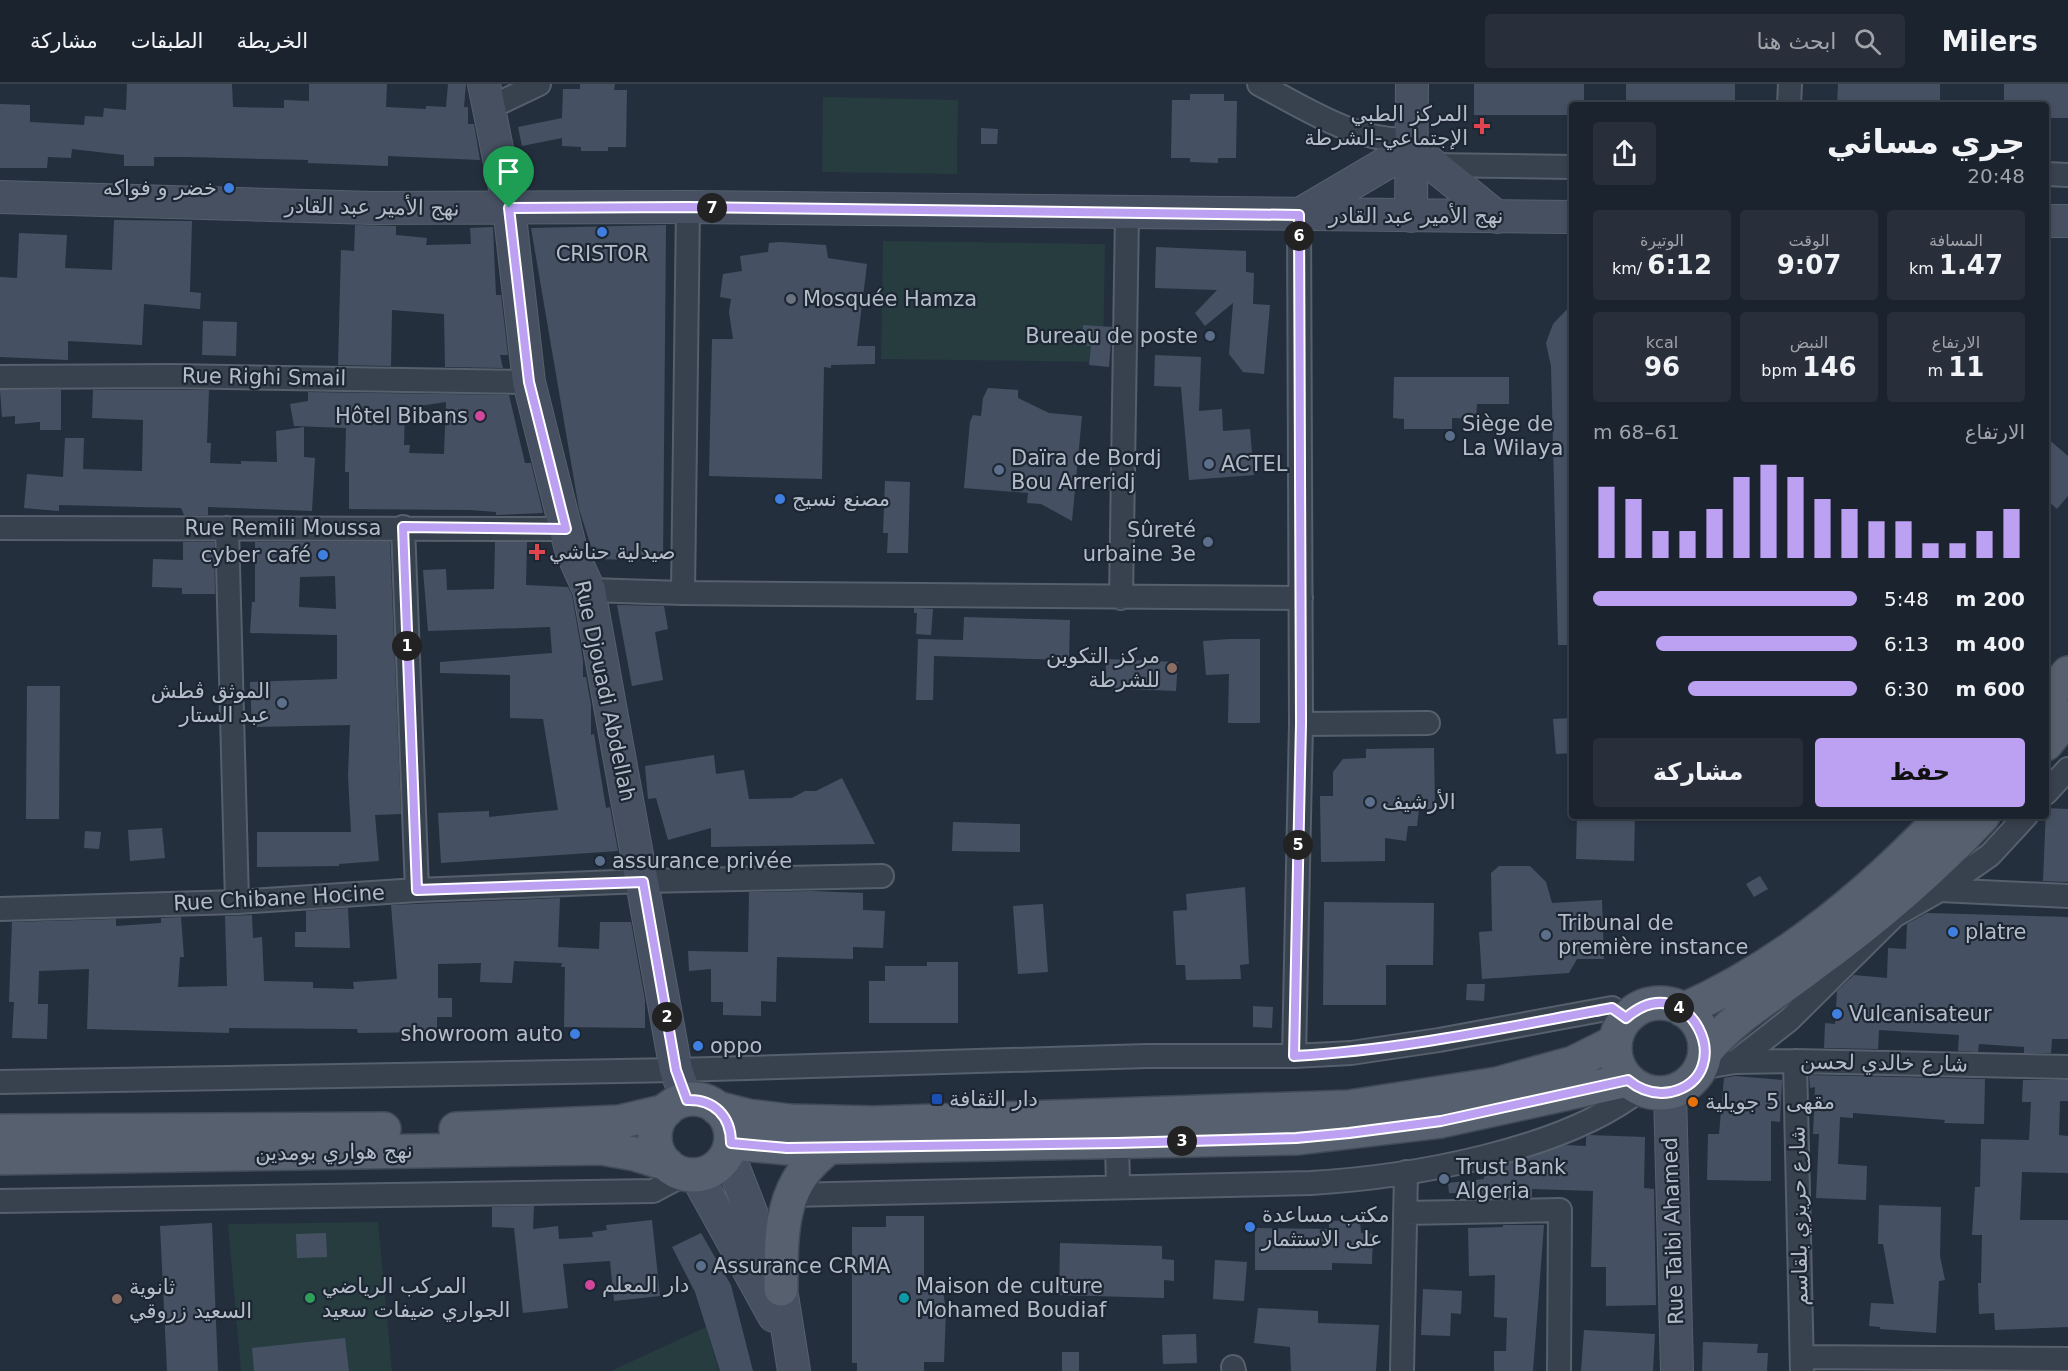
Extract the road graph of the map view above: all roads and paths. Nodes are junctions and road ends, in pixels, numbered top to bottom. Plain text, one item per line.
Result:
1 (539, 84) edge
2 (1259, 84) edge
3 (1412, 84) edge
4 (1790, 84) edge
5 (487, 96) edge
6 (1789, 102) edge
7 (1418, 151) junction
8 (1569, 167) edge
9 (2049, 174) edge
10 (2068, 175) edge
11 (0, 197) edge
12 (688, 207) junction
13 (509, 208) junction
14 (1127, 213) junction
15 (1299, 215) junction
16 (1411, 216) junction
17 (1497, 217) junction
18 (1569, 217) edge
19 (2049, 221) edge
20 (2068, 221) edge
21 (0, 377) edge
22 (529, 382) junction
23 (403, 527) junction
24 (0, 528) edge
25 (226, 528) junction
26 (566, 529) junction
27 (589, 590) junction
28 (683, 593) junction
29 (1121, 598) junction
30 (1301, 598) junction
31 (2068, 673) edge
32 (2049, 696) edge
33 (2068, 717) edge
34 (1301, 723) junction
35 (1428, 723) dead end
36 (2049, 740) edge
37 (2068, 769) edge
38 (2049, 790) edge
39 (1940, 819) edge
40 (1980, 819) edge
41 (2023, 819) edge
42 (882, 876) dead end
43 (643, 882) junction
44 (417, 890) junction
45 (1940, 890) junction
46 (2068, 896) edge
47 (237, 902) junction
48 (0, 909) edge
49 (1683, 1010) junction
50 (1621, 1030) junction
51 (1294, 1056) junction
52 (1713, 1061) junction
53 (1795, 1061) junction
54 (2068, 1067) edge
55 (676, 1070) junction
56 (0, 1082) edge
57 (1646, 1087) junction
58 (690, 1106) junction
59 (0, 1113) edge
60 (1118, 1129) junction
61 (0, 1131) edge
62 (101, 1143) junction
63 (729, 1148) junction
64 (829, 1148) junction
65 (0, 1158) edge
66 (683, 1171) junction
67 (1406, 1172) junction
68 (0, 1178) edge
69 (1118, 1186) junction
70 (790, 1195) junction
71 (0, 1201) edge
72 (1405, 1213) junction
73 (781, 1289) junction
74 (787, 1337) junction
75 (2068, 1359) edge
76 (1802, 1364) edge
77 (794, 1371) edge
78 (1402, 1371) edge
79 (1559, 1371) edge
80 (1677, 1371) edge

1 - 5 street
2 - 7 street
3 - 7 main road
4 - 6 street
5 - 13 main road, Rue Djouadi Abdellah
7 - 8 street
7 - 15 main road
7 - 16 main road
7 - 17 main road
9 - 10 street
11 - 13 main road, نهج الأمير عبد القادر
12 - 13 main road, نهج الأمير عبد القادر
12 - 14 main road, نهج الأمير عبد القادر
12 - 28 street
13 - 22 main road, Rue Djouadi Abdellah
14 - 15 main road, نهج الأمير عبد القادر
14 - 29 street
15 - 16 main road, نهج الأمير عبد القادر
15 - 30 street
16 - 17 main road, نهج الأمير عبد القادر
17 - 18 main road, نهج الأمير عبد القادر
19 - 20 main road
21 - 22 street, Rue Righi Smail
22 - 26 main road, Rue Djouadi Abdellah
23 - 25 street, Rue Remili Moussa
23 - 26 street, Rue Remili Moussa
23 - 44 street
24 - 25 street, Rue Remili Moussa
25 - 47 street
26 - 27 main road, Rue Djouadi Abdellah
27 - 28 street
27 - 43 main road, Rue Djouadi Abdellah
28 - 29 street
29 - 30 street
30 - 34 street
31 - 32 main road
33 - 36 main road
34 - 35 street
34 - 51 street
37 - 38 street
39 - 49 main road
40 - 52 main road
41 - 45 street
42 - 43 street, Rue Chibane Hocine
43 - 44 street, Rue Chibane Hocine
43 - 55 main road, Rue Djouadi Abdellah
44 - 47 street, Rue Chibane Hocine
45 - 46 street
45 - 52 street
47 - 48 street, Rue Chibane Hocine
49 - 50 main road
49 - 52 main road
50 - 51 street
50 - 57 main road
50 - 60 main road
51 - 55 street
52 - 53 street, شارع خالدي لحسن
52 - 57 main road
53 - 54 street, شارع خالدي لحسن
53 - 76 street, شارع حريزي بلقاسم
55 - 56 street
55 - 58 main road, Rue Djouadi Abdellah
57 - 60 main road
57 - 67 street
57 - 80 main road, Rue Taibi Ahamed
58 - 60 main road
58 - 62 main road, نهج هواري بومدين
58 - 63 main road
58 - 66 main road
59 - 62 main road
60 - 64 main road
60 - 69 street
61 - 62 main road, نهج هواري بومدين
62 - 65 main road, نهج هواري بومدين
62 - 66 main road, نهج هواري بومدين
62 - 68 main road
63 - 64 main road
63 - 66 main road
63 - 73 main road
64 - 70 main road
66 - 71 street
66 - 74 main road
67 - 69 street
67 - 72 street
69 - 70 street
70 - 73 main road
72 - 78 street
72 - 79 street
73 - 74 main road
74 - 77 main road
75 - 76 street

